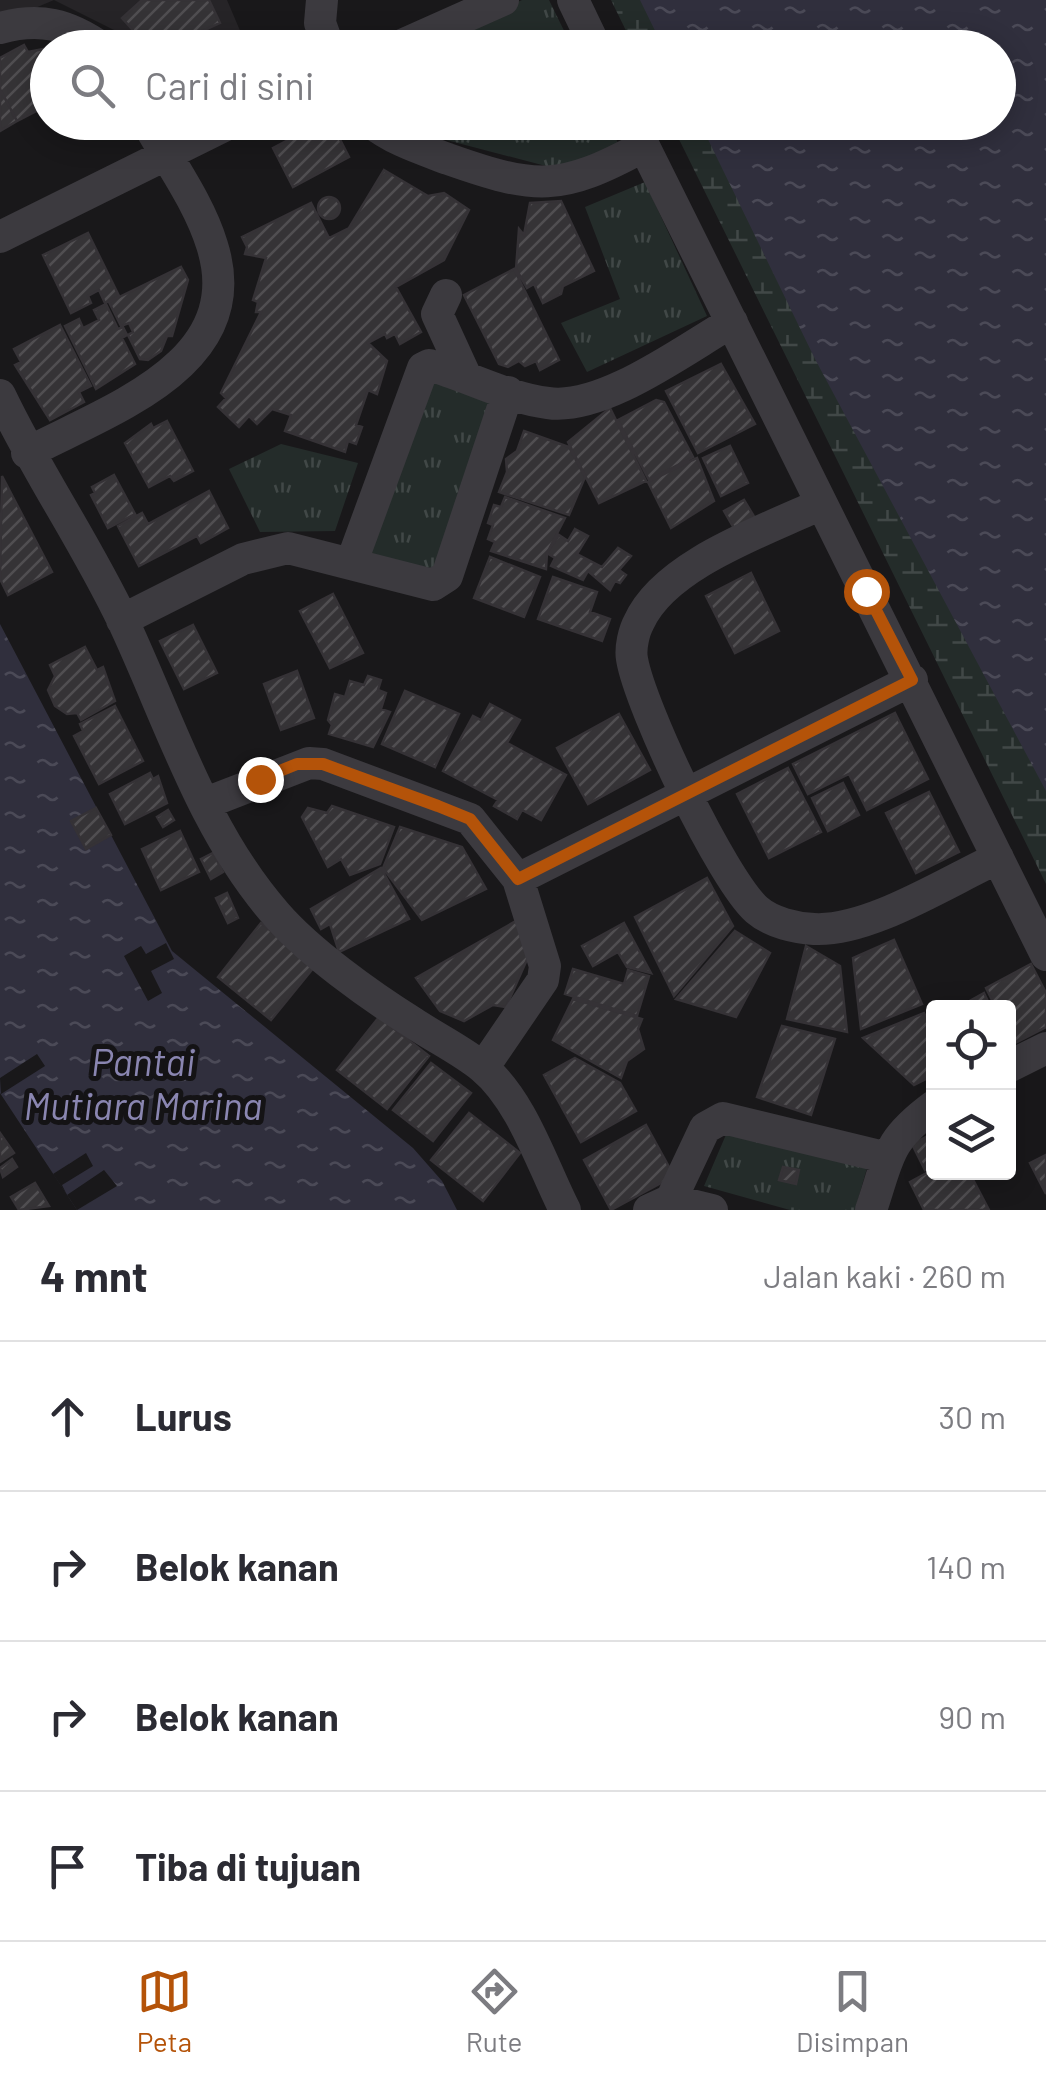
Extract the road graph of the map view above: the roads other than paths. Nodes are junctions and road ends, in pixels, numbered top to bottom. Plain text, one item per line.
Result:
1 (322, 0) edge
2 (503, 0) edge
3 (573, 0) edge
4 (0, 28) edge
5 (67, 30) edge
6 (323, 30) edge
7 (436, 30) edge
8 (587, 30) edge
9 (157, 140) edge
10 (195, 140) edge
11 (407, 140) edge
12 (630, 140) edge
13 (641, 140) edge
14 (165, 155) junction
15 (0, 237) edge
16 (446, 295) dead end
17 (732, 322) junction
18 (465, 376) junction
19 (508, 392) junction
20 (0, 395) edge
21 (27, 452) junction
22 (821, 504) junction
23 (351, 564) junction
24 (122, 620) junction
25 (912, 680) junction
26 (688, 796) junction
27 (206, 803) junction
28 (998, 858) junction
29 (518, 879) junction
30 (1046, 955) edge
31 (1046, 1048) edge
32 (1016, 1063) edge
33 (484, 1068) junction
34 (926, 1112) edge
35 (884, 1157) junction
36 (661, 1205) edge
37 (564, 1210) edge
38 (712, 1210) edge
39 (871, 1210) edge

1 - 6 street
2 - 7 street
3 - 8 street
4 - 5 street
9 - 14 street
10 - 14 street
11 - 12 street
13 - 17 street
14 - 15 street
14 - 21 street
16 - 18 street
17 - 19 street
17 - 22 street
18 - 19 street
18 - 23 street
19 - 23 street
20 - 21 street
21 - 24 street
22 - 25 street
22 - 26 street
23 - 24 street
24 - 27 street
25 - 26 street
25 - 28 street
26 - 28 street
26 - 29 street
27 - 29 street
27 - 33 street
28 - 30 street
29 - 33 street
31 - 32 street
33 - 37 street
34 - 35 street
35 - 36 street
35 - 39 street
36 - 38 street

